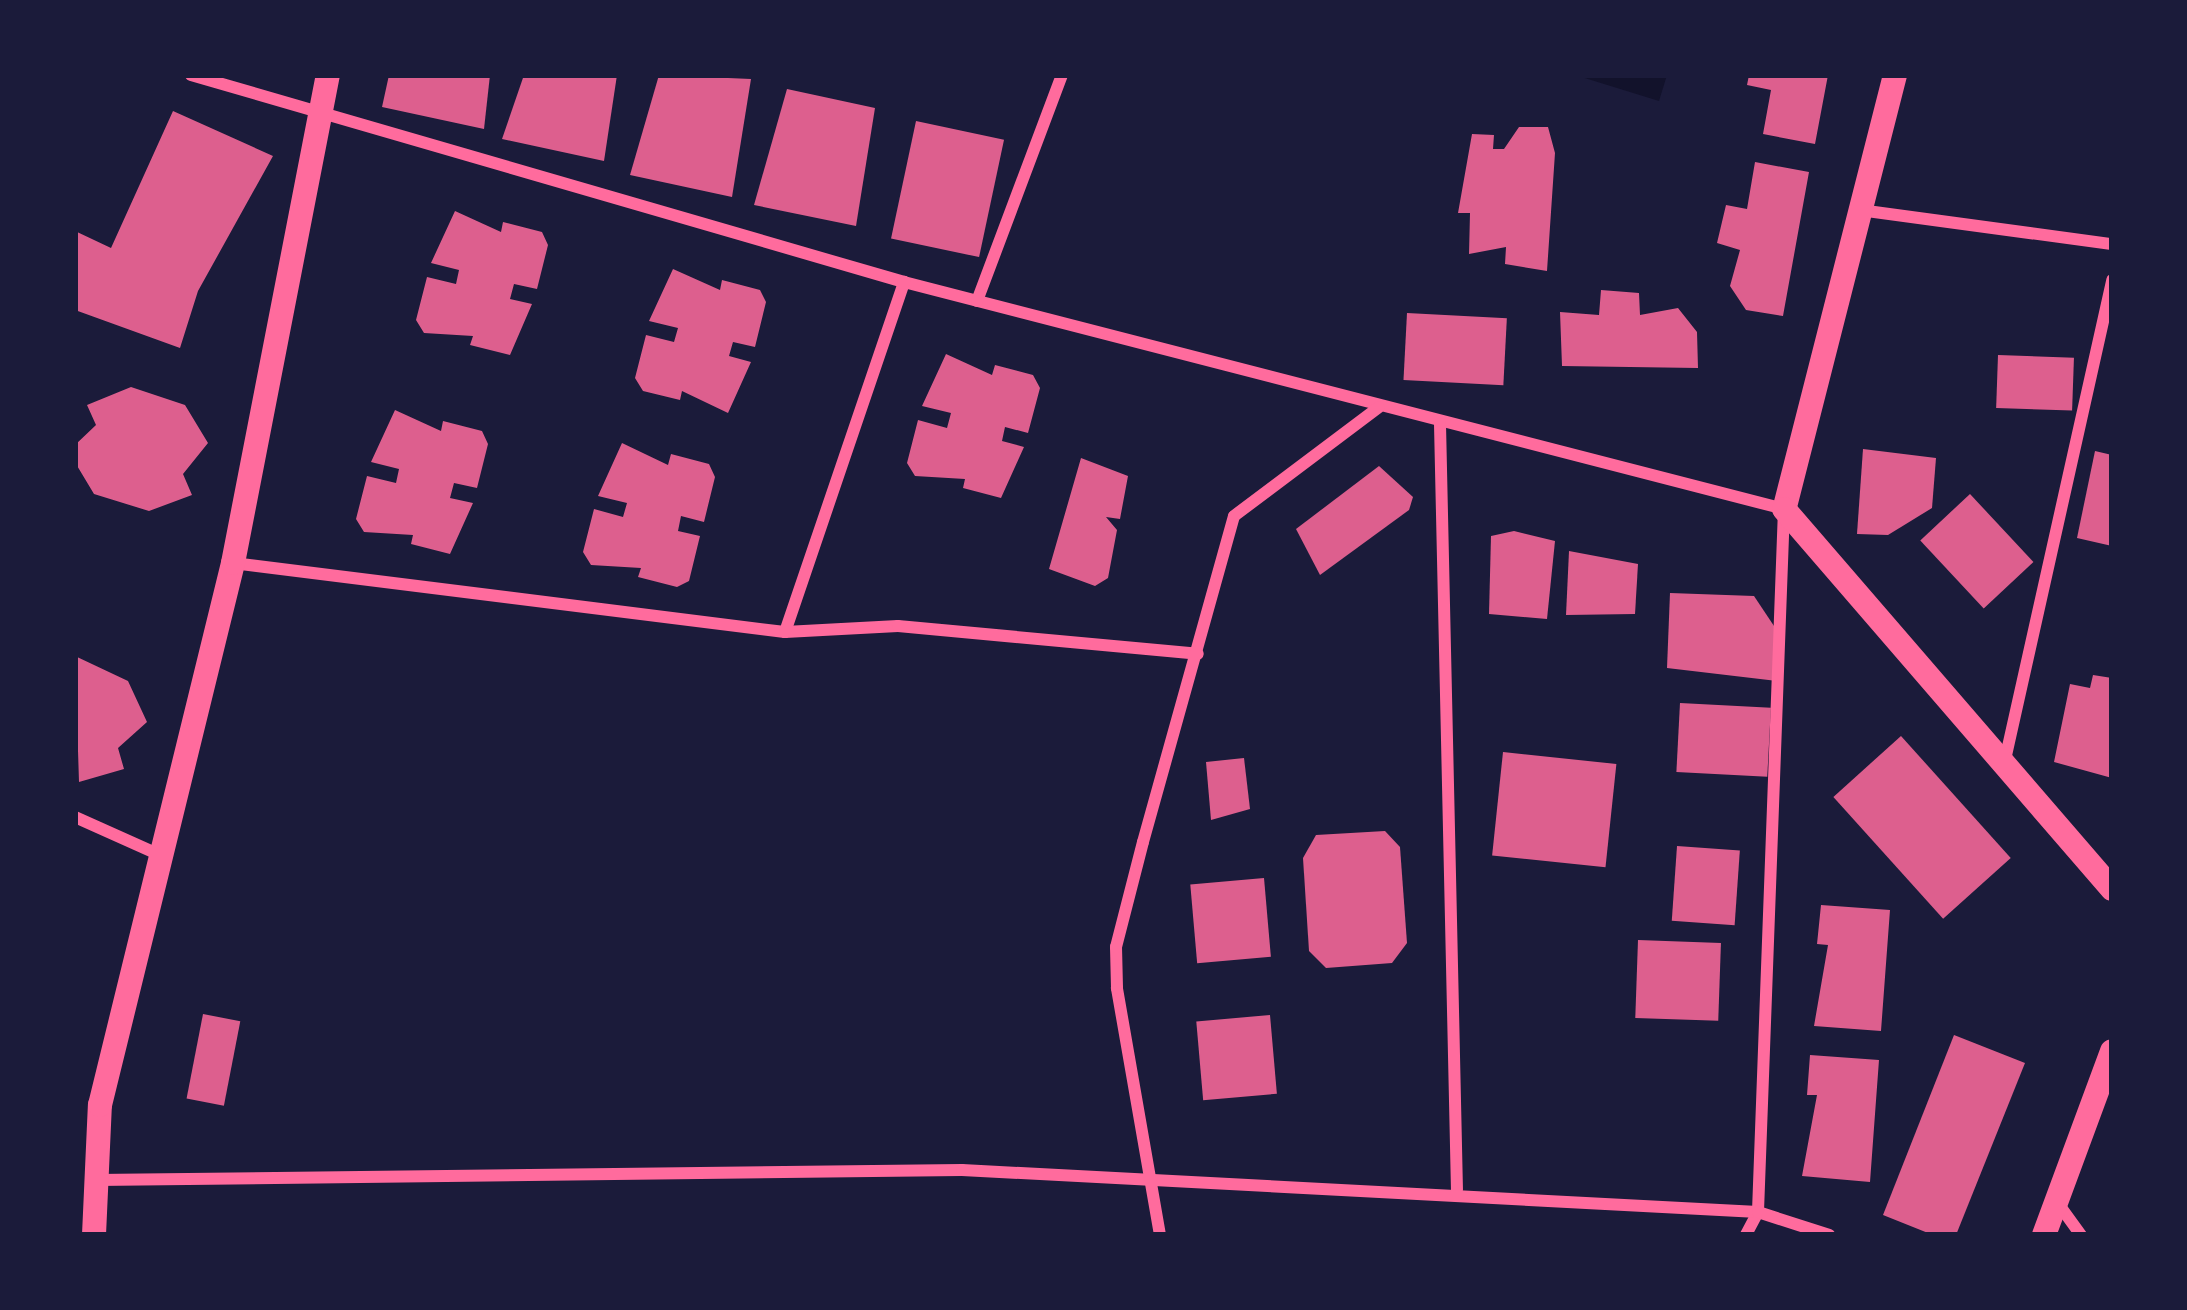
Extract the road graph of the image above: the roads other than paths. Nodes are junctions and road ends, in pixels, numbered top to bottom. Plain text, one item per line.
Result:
1 (191, 75) edge
2 (328, 75) edge
3 (1062, 75) edge
4 (1895, 75) edge
5 (320, 117) junction
6 (1867, 211) junction
7 (2112, 244) edge
8 (2112, 280) edge
9 (904, 282) junction
10 (977, 302) junction
11 (1379, 407) junction
12 (1440, 424) junction
13 (1784, 509) junction
14 (233, 562) junction
15 (784, 632) junction
16 (1198, 654) junction
17 (2005, 760) junction
18 (75, 817) edge
19 (160, 855) junction
20 (2112, 890) edge
21 (2112, 1053) edge
22 (94, 1180) junction
23 (1151, 1187) junction
24 (1457, 1190) junction
25 (2057, 1202) junction
26 (1758, 1212) junction
27 (94, 1235) edge
28 (1160, 1235) edge
29 (1746, 1235) edge
30 (1828, 1235) edge
31 (2044, 1235) edge
32 (2081, 1235) edge

1 - 5 street
2 - 5 main road
3 - 10 street
4 - 6 main road
5 - 9 street
5 - 14 main road
6 - 7 street
6 - 13 main road
8 - 17 street
9 - 10 street
9 - 15 street
10 - 11 street
11 - 12 street
11 - 16 street
12 - 13 street
12 - 24 street
13 - 17 main road
13 - 26 street
14 - 15 street
14 - 19 main road
15 - 16 street
16 - 23 street
17 - 20 main road
18 - 19 street
19 - 22 main road
21 - 25 main road
22 - 23 street
22 - 27 main road
23 - 24 street
23 - 28 street
24 - 26 street
25 - 31 main road
25 - 32 street
26 - 29 street
26 - 30 street

